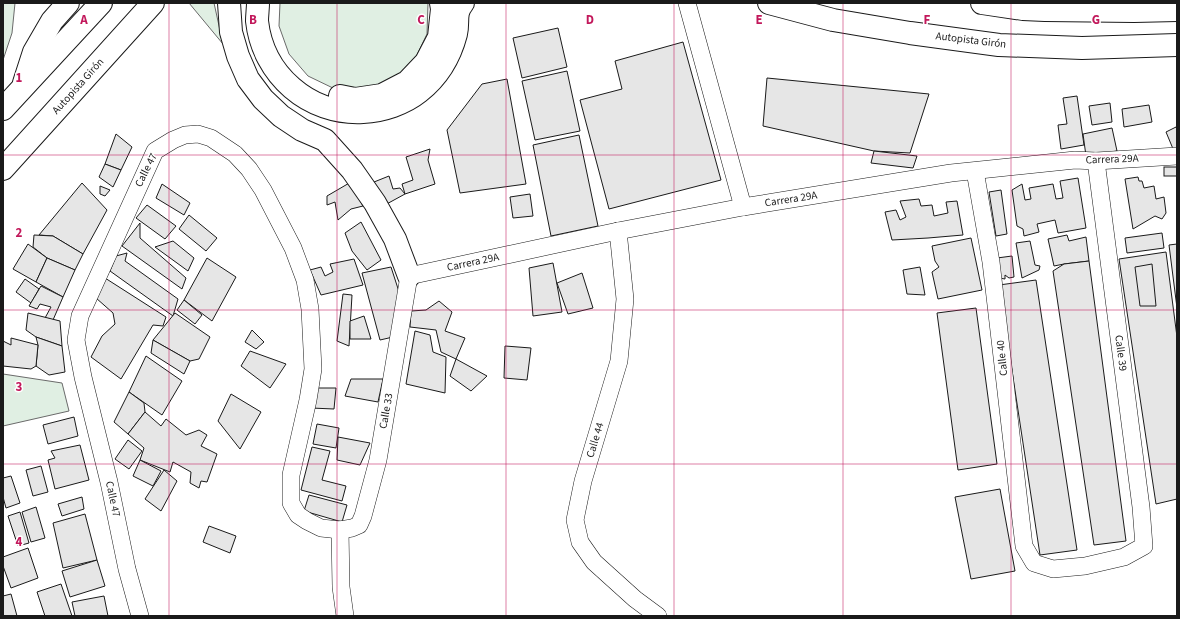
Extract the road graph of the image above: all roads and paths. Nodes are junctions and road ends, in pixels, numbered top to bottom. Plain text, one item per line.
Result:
1 (68, 3) edge
2 (101, 3) edge
3 (153, 3) edge
4 (229, 3) edge
5 (258, 3) edge
6 (271, 3) edge
7 (441, 3) edge
8 (463, 3) edge
9 (687, 3) edge
10 (769, 3) edge
11 (982, 3) edge
12 (1045, 7) edge
13 (1177, 10) edge
14 (1177, 45) edge
15 (22, 89) junction
16 (3, 110) edge
17 (1177, 156) edge
18 (1096, 161) junction
19 (3, 169) edge
20 (975, 171) junction
21 (743, 207) junction
22 (618, 231) junction
23 (409, 276) junction
24 (340, 530) junction
25 (1024, 546) joint
26 (140, 616) edge
27 (345, 616) edge
28 (658, 616) edge

1 - 15 main road
2 - 15 main road
3 - 19 main road, Autopista Girón
4 - 23 main road
5 - 8 main road
6 - 7 main road
9 - 21 street
10 - 14 main road, Autopista Girón
11 - 12 main road
12 - 13 main road
15 - 16 main road
17 - 18 street, Carrera 29A
18 - 20 street, Carrera 29A
18 - 25 street, Calle 39
20 - 21 street, Carrera 29A
20 - 25 street, Calle 40
21 - 22 street, Carrera 29A
22 - 23 street, Carrera 29A
22 - 28 street, Calle 44
23 - 24 street, Calle 33
24 - 26 street, Calle 47
24 - 27 street

